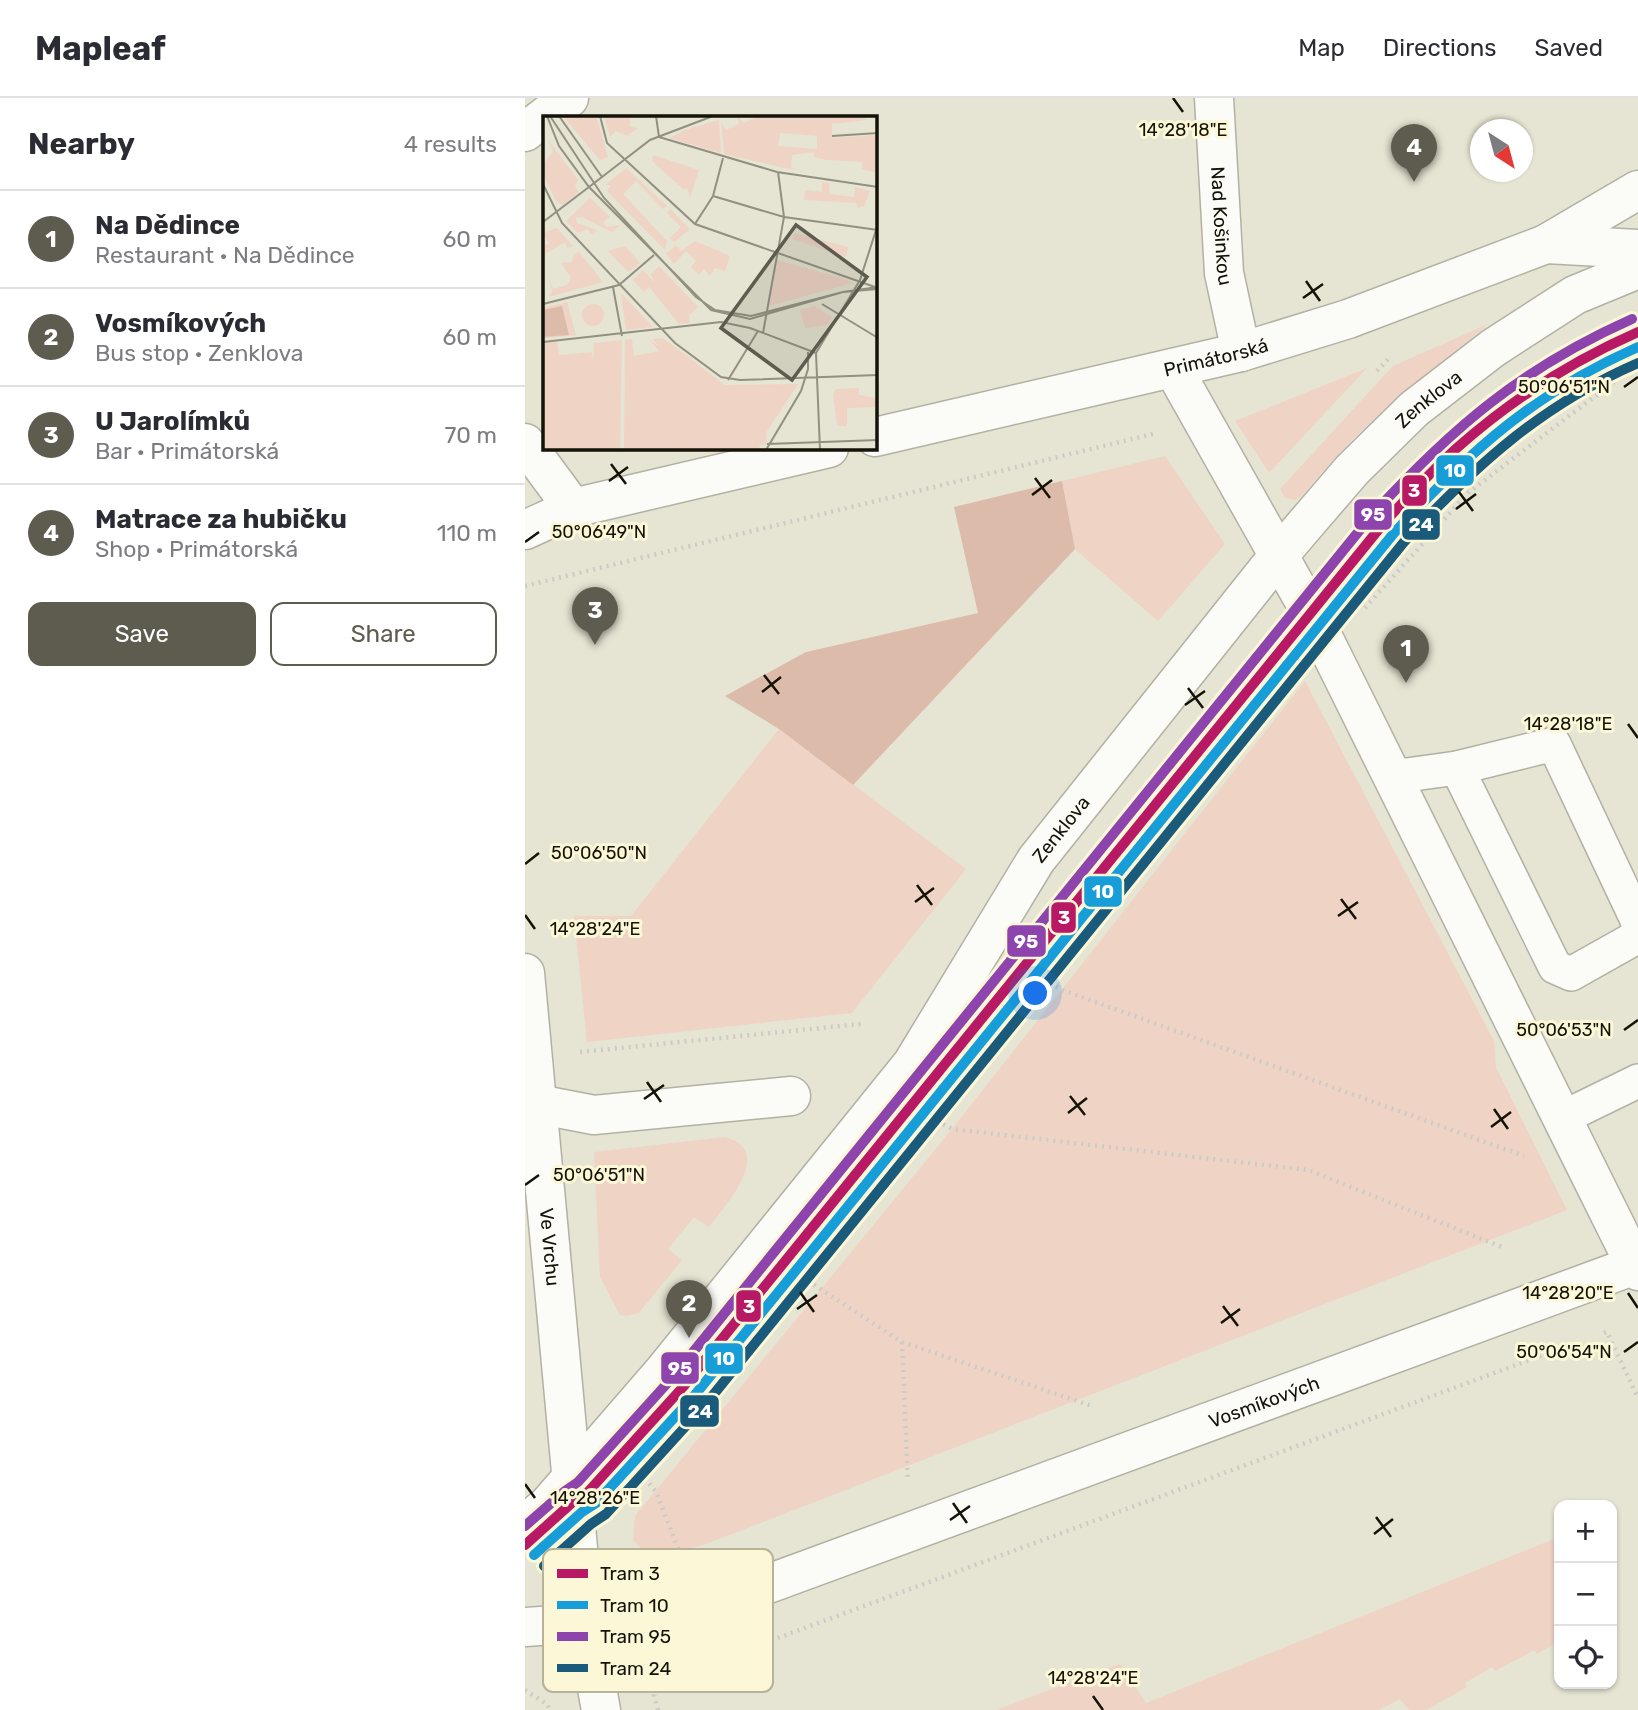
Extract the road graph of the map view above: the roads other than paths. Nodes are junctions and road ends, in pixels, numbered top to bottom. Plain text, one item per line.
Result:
1 (569, 98) edge
2 (1214, 98) edge
3 (546, 116) edge
4 (543, 118) edge
5 (525, 132) edge
6 (1638, 190) edge
7 (1546, 244) junction
8 (1638, 249) edge
9 (1638, 269) edge
10 (1241, 352) junction
11 (1173, 368) junction
12 (877, 437) edge
13 (525, 443) edge
14 (820, 450) edge
15 (573, 508) junction
16 (525, 530) edge
17 (1279, 555) junction
18 (1457, 768) junction
19 (1392, 777) junction
20 (1638, 924) edge
21 (525, 973) edge
22 (1638, 1081) edge
23 (791, 1096) dead end
24 (531, 1105) edge
25 (1562, 1118) junction
26 (1637, 1267) edge
27 (572, 1478) junction
28 (525, 1524) edge
29 (578, 1549) edge
30 (773, 1582) edge
31 (543, 1626) edge
32 (525, 1627) edge
33 (598, 1692) edge
34 (601, 1710) edge

1 - 3 street
2 - 10 street, Nad Košinkou
4 - 5 street
6 - 7 street
7 - 8 street
7 - 10 street, Primátorská
9 - 17 street, Zenklova
10 - 11 street, Primátorská
11 - 12 street, Primátorská
11 - 17 street
13 - 15 street
14 - 15 street
15 - 16 street
17 - 19 street
17 - 27 street, Zenklova
18 - 19 lane
18 - 20 lane
18 - 20 lane
19 - 25 street
21 - 24 street, Ve Vrchu
22 - 25 lane
23 - 24 street
24 - 27 street, Ve Vrchu
25 - 26 street
26 - 30 street, Vosmíkových
27 - 28 street, Zenklova
27 - 29 street
31 - 32 street, Vosmíkových
33 - 34 street

